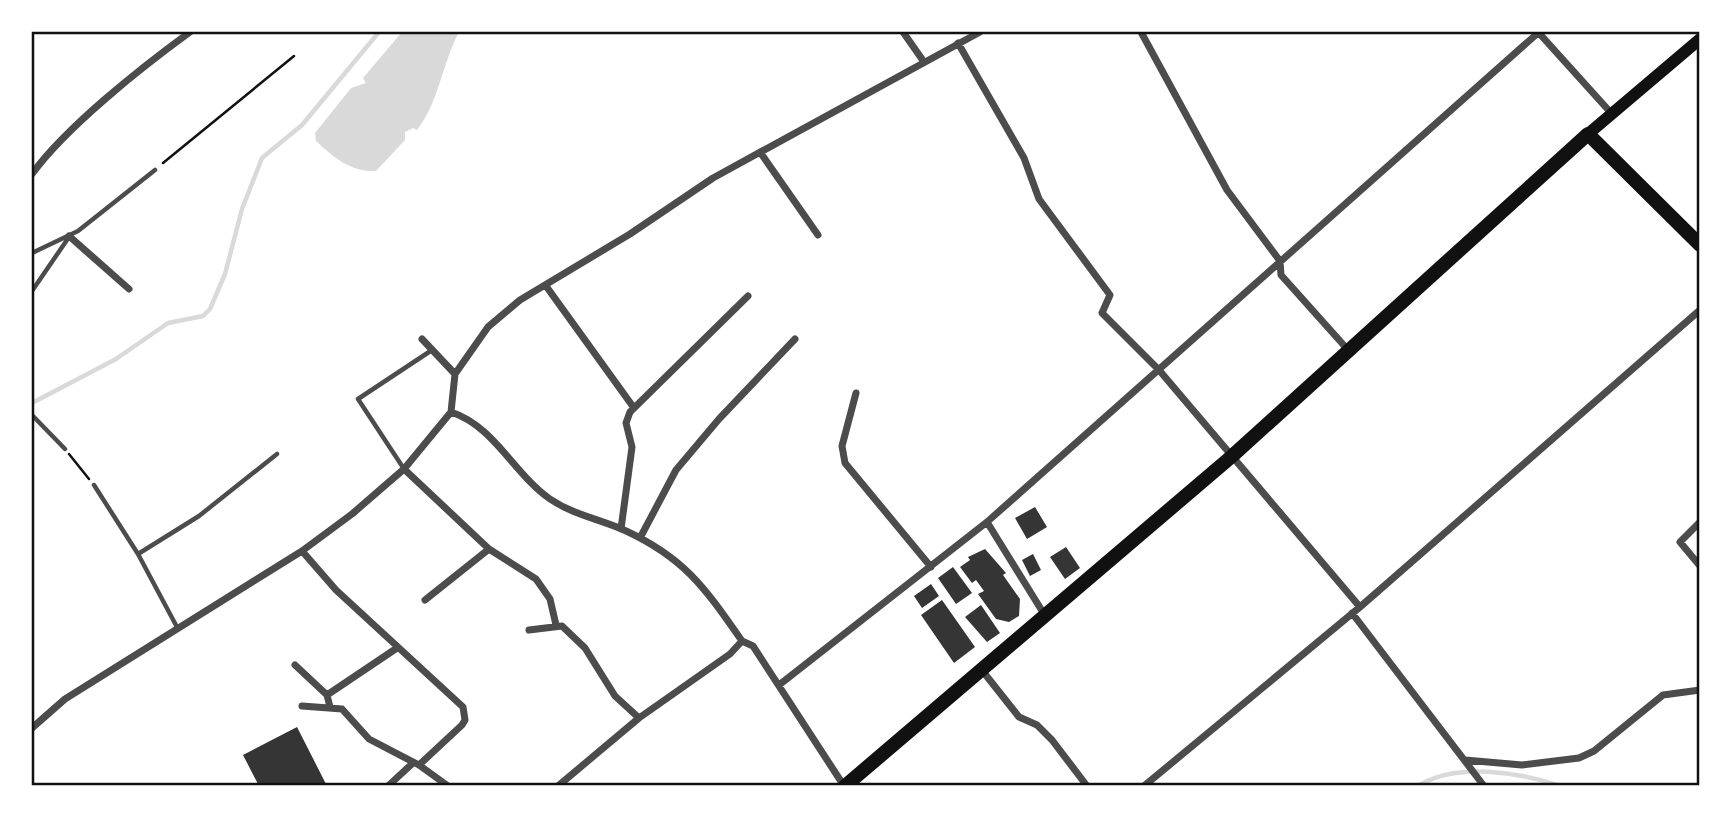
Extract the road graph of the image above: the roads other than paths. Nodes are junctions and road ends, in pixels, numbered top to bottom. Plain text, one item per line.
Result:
1 (190, 32) edge
2 (903, 32) edge
3 (980, 32) edge
4 (1142, 32) edge
5 (1538, 32) edge
6 (1699, 39) edge
7 (958, 43) junction
8 (924, 62) junction
9 (1612, 114) junction
10 (1588, 134) junction
11 (760, 152) junction
12 (155, 170) road end
13 (32, 174) edge
14 (818, 235) dead end
15 (69, 236) junction
16 (1699, 245) edge
17 (32, 253) edge
18 (1280, 261) junction
19 (546, 286) junction
20 (129, 289) dead end
21 (32, 291) edge
22 (748, 296) dead end
23 (1699, 310) edge
24 (422, 339) dead end
25 (795, 339) dead end
26 (432, 349) junction
27 (1349, 351) junction
28 (1159, 370) junction
29 (456, 374) junction
30 (856, 393) dead end
31 (634, 408) junction
32 (452, 412) junction
33 (32, 415) edge
34 (65, 449) road end
35 (277, 454) dead end
36 (1231, 457) junction
37 (404, 469) junction
38 (94, 485) road end
39 (987, 522) junction
40 (1699, 522) edge
41 (621, 529) junction
42 (640, 538) junction
43 (489, 549) junction
44 (302, 551) junction
45 (138, 554) junction
46 (1699, 566) edge
47 (931, 567) junction
48 (425, 600) dead end
49 (1360, 607) junction
50 (1352, 613) junction
51 (1044, 614) junction
52 (556, 625) junction
53 (178, 629) junction
54 (529, 630) dead end
55 (742, 641) junction
56 (397, 648) junction
57 (295, 664) dead end
58 (981, 669) junction
59 (779, 685) junction
60 (1699, 690) edge
61 (327, 695) junction
62 (302, 706) dead end
63 (330, 707) junction
64 (639, 718) junction
65 (32, 728) edge
66 (1465, 760) junction
67 (416, 764) junction
68 (1482, 783) edge
69 (388, 786) edge
70 (447, 786) edge
71 (558, 786) edge
72 (845, 786) edge
73 (1087, 786) edge
74 (1144, 786) edge

1 - 13 street
2 - 8 street
3 - 7 street
4 - 18 street
5 - 9 street
5 - 18 street
6 - 9 main road
7 - 8 street
7 - 28 street
8 - 11 street
9 - 10 main road
10 - 16 main road
10 - 27 main road
11 - 14 street
11 - 19 street
12 - 15 lane
15 - 17 lane
15 - 20 street
15 - 21 lane
18 - 27 street
18 - 28 street
19 - 29 street
19 - 31 street
22 - 31 street
23 - 49 street
24 - 26 street
25 - 42 street
26 - 29 street
26 - 37 lane
27 - 36 main road
28 - 36 street
28 - 39 street
29 - 32 street
30 - 47 street
31 - 41 street
32 - 37 street
32 - 41 street
33 - 34 lane
35 - 45 lane
36 - 49 street
36 - 51 main road
37 - 43 street
37 - 44 street
38 - 45 lane
39 - 47 street
39 - 51 street
40 - 46 street
41 - 42 street
42 - 55 street
43 - 48 street
43 - 52 street
44 - 53 street
44 - 56 street
45 - 53 lane
47 - 59 street
49 - 50 street
50 - 66 street
50 - 74 street
51 - 58 main road
52 - 54 street
52 - 64 street
53 - 65 street
55 - 59 street
55 - 64 street
56 - 61 street
56 - 67 street
57 - 61 street
58 - 72 main road
58 - 73 street
59 - 72 street
60 - 66 street
61 - 63 street
62 - 63 street
63 - 67 street
64 - 71 street
66 - 68 street
67 - 69 street
67 - 70 street

